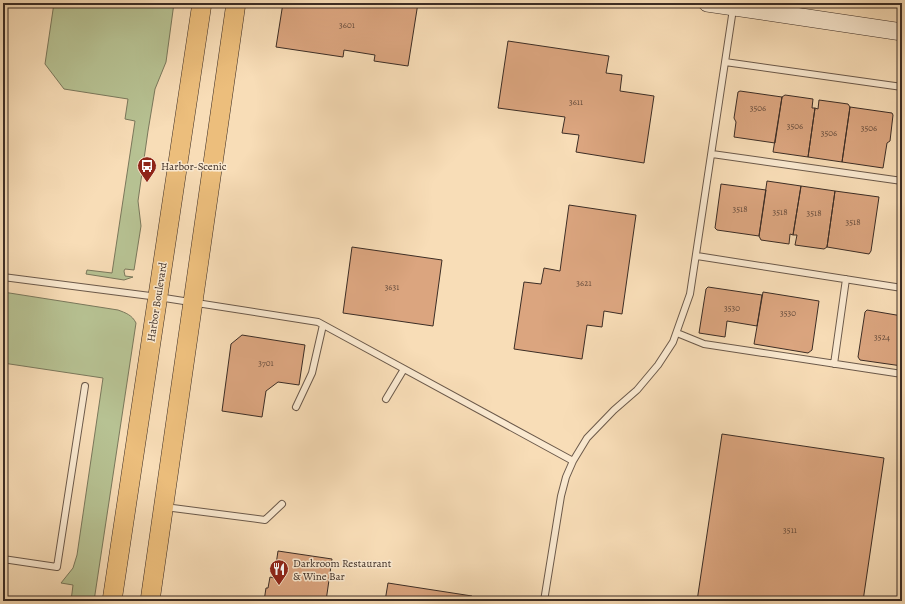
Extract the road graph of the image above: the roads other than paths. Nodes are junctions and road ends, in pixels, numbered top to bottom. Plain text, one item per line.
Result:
1 (202, 3) edge
2 (236, 3) edge
3 (707, 3) edge
4 (733, 7) junction
5 (902, 32) edge
6 (725, 62) junction
7 (902, 87) edge
8 (712, 154) junction
9 (902, 181) edge
10 (697, 256) junction
11 (3, 277) edge
12 (846, 279) junction
13 (902, 288) edge
14 (158, 297) junction
15 (194, 303) junction
16 (323, 325) junction
17 (676, 333) junction
18 (834, 364) junction
19 (404, 369) junction
20 (902, 374) edge
21 (85, 386) dead end
22 (386, 399) dead end
23 (296, 407) dead end
24 (573, 461) junction
25 (282, 504) dead end
26 (164, 507) junction
27 (3, 559) edge
28 (112, 601) edge
29 (150, 601) edge
30 (544, 601) edge

1 - 14 main road, Harbor Boulevard
2 - 15 main road
3 - 4 street
4 - 5 street
4 - 6 lane
6 - 7 lane
6 - 8 lane
8 - 9 lane
8 - 10 lane
10 - 12 lane
10 - 17 lane
11 - 14 lane
12 - 13 lane
12 - 18 lane
14 - 15 lane
14 - 28 main road, Harbor Boulevard
15 - 16 lane
15 - 26 main road
16 - 19 lane
16 - 23 lane
17 - 18 lane
17 - 24 lane
18 - 20 lane
19 - 22 lane
19 - 24 lane
21 - 27 lane
24 - 30 lane
25 - 26 lane
26 - 29 main road

